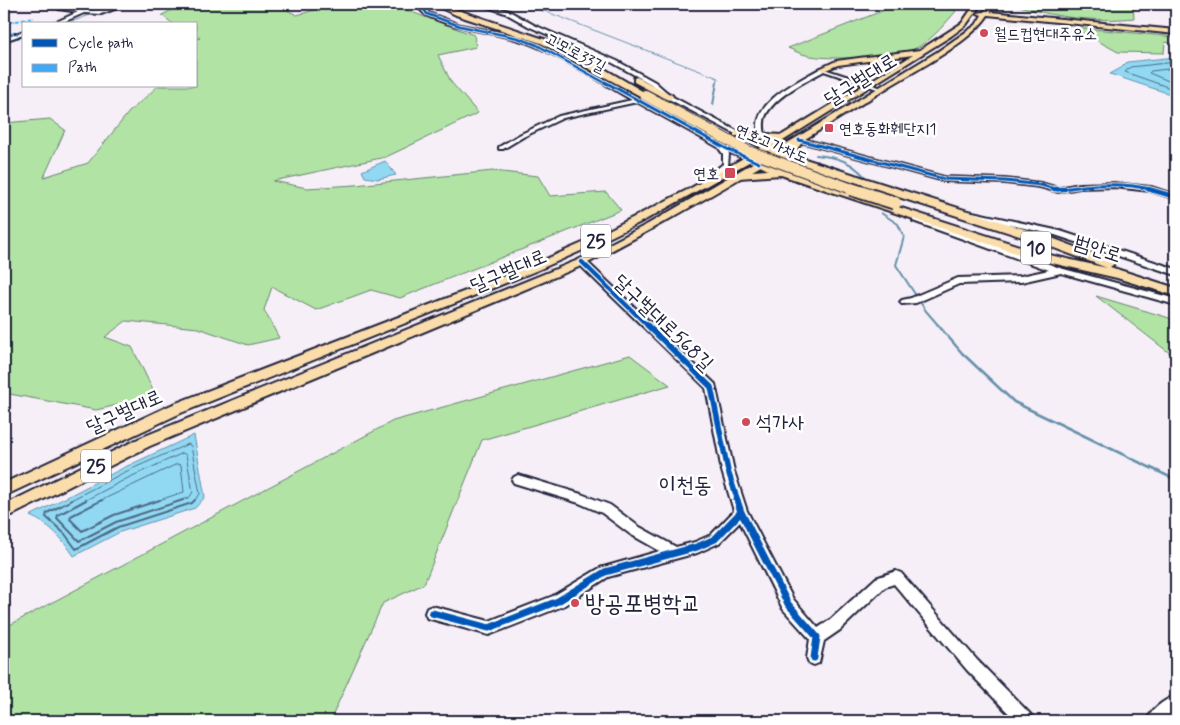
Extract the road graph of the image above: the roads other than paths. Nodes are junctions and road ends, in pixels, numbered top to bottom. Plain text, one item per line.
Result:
1 (100, 4) edge
2 (126, 4) edge
3 (417, 4) edge
4 (435, 4) edge
5 (481, 4) edge
6 (997, 5) edge
7 (58, 8) dead end
8 (472, 8) dead end
9 (976, 8) edge
10 (84, 12) junction
11 (986, 14) junction
12 (1045, 20) junction
13 (59, 22) edge
14 (978, 24) junction
15 (511, 30) junction
16 (531, 32) junction
17 (1176, 32) edge
18 (22, 34) edge
19 (4, 40) edge
20 (537, 45) junction
21 (524, 49) dead end
22 (923, 52) junction
23 (823, 69) junction
24 (869, 84) junction
25 (882, 89) junction
26 (645, 96) junction
27 (669, 97) junction
28 (721, 126) junction
29 (688, 127) junction
30 (734, 133) junction
31 (762, 136) junction
32 (783, 138) junction
33 (799, 140) junction
34 (716, 143) junction
35 (501, 148) dead end
36 (766, 148) junction
37 (777, 153) junction
38 (754, 161) junction
39 (800, 162) junction
40 (786, 174) junction
41 (739, 175) junction
42 (695, 189) junction
43 (1176, 197) edge
44 (897, 201) joint
45 (871, 202) junction
46 (931, 204) junction
47 (582, 262) junction
48 (1061, 270) junction
49 (1118, 271) junction
50 (1176, 272) edge
51 (1176, 286) edge
52 (1176, 292) edge
53 (909, 301) dead end
54 (1176, 302) edge
55 (518, 480) dead end
56 (4, 490) edge
57 (4, 512) edge
58 (741, 512) junction
59 (674, 552) junction
60 (432, 613) dead end
61 (817, 637) junction
62 (814, 658) dead end
63 (1176, 703) edge
64 (1027, 721) edge
65 (1155, 721) edge

1 - 10 street
2 - 10 street
3 - 20 street, 고모로33길
4 - 15 highway, 10
5 - 27 street
6 - 11 main road, 달구벌대로 / 25
6 - 12 main road
7 - 10 street
8 - 16 highway, 10
9 - 11 main road
9 - 22 main road, 달구벌대로 / 25
10 - 13 street
11 - 12 main road
11 - 14 main road, 달구벌대로 / 25
12 - 14 main road
12 - 17 main road
14 - 25 main road, 달구벌대로 / 25
15 - 20 highway
15 - 26 highway, 10
16 - 26 highway, 10
16 - 27 highway
18 - 19 street
20 - 21 street
20 - 26 street, 고모로33길
22 - 23 main road
22 - 24 main road, 달구벌대로 / 25
23 - 24 street
23 - 31 street, 달구벌대로
24 - 25 street
24 - 32 main road, 달구벌대로 / 25
25 - 33 main road, 달구벌대로 / 25
26 - 29 street, 고모로33길
26 - 35 street
26 - 44 highway, 연호고가차도 / 10, bridge
27 - 28 street
28 - 29 street
28 - 30 street
29 - 34 street, 고모로33길
30 - 31 main road
30 - 34 street
30 - 36 street
31 - 32 main road
32 - 36 main road, 달구벌대로 / 25
33 - 37 main road, 달구벌대로 / 25
33 - 39 highway
33 - 43 street
34 - 38 street, 고모로33길
34 - 42 street
36 - 37 highway
36 - 38 main road, 달구벌대로 / 25
37 - 38 main road, 달구벌대로 / 25
37 - 39 highway
38 - 40 highway
38 - 41 main road, 달구벌대로 / 25
38 - 42 main road, 달구벌대로 / 25
39 - 46 highway
40 - 41 highway
40 - 45 highway
41 - 47 main road, 달구벌대로 / 25
42 - 56 main road, 달구벌대로 / 25
44 - 49 highway, 범안로 / 10
45 - 48 street
45 - 49 highway
46 - 49 highway
46 - 50 street
47 - 57 main road, 달구벌대로 / 25
47 - 58 street, 달구벌대로568길
48 - 53 street
48 - 54 street
49 - 51 highway, 범안로 / 10
49 - 52 highway, 범안로 / 10
55 - 59 street
58 - 59 street
58 - 61 street, 달구벌대로568길
59 - 60 street
61 - 62 street
61 - 64 street
63 - 65 street

